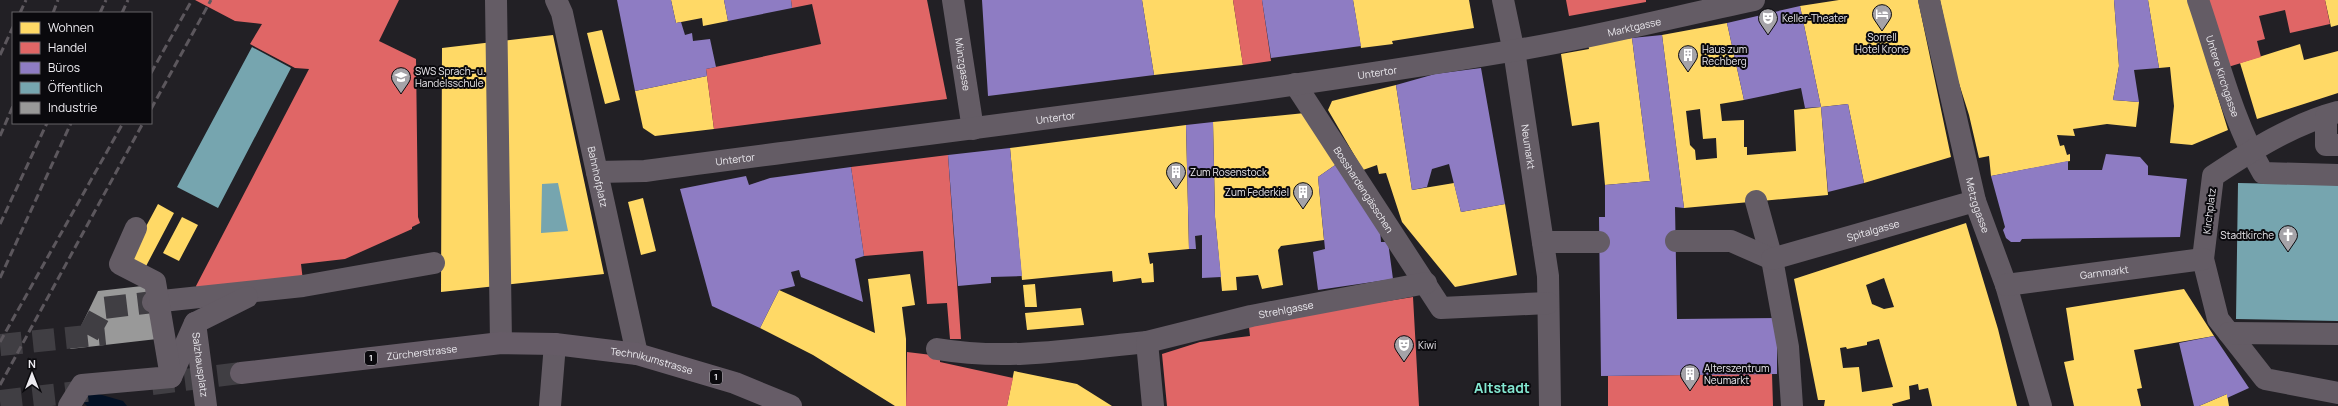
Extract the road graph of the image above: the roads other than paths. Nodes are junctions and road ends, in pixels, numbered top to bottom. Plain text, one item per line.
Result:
1 (496, 0) edge
2 (556, 0) edge
3 (954, 0) edge
4 (1503, 0) edge
5 (1754, 0) edge
6 (1929, 0) edge
7 (2198, 0) edge
8 (1514, 51) junction
9 (1295, 84) junction
10 (2332, 114) edge
11 (973, 129) junction
12 (2338, 145) edge
13 (2250, 151) junction
14 (597, 172) junction
15 (2338, 175) edge
16 (1756, 202) dead end
17 (1975, 202) junction
18 (136, 228) dead end
19 (1676, 241) dead end
20 (1543, 242) junction
21 (1599, 242) dead end
22 (1772, 259) junction
23 (2203, 259) junction
24 (434, 263) dead end
25 (2006, 285) junction
26 (1429, 289) junction
27 (261, 291) junction
28 (192, 298) junction
29 (155, 302) junction
30 (1548, 303) junction
31 (195, 323) junction
32 (2229, 333) junction
33 (2338, 334) edge
34 (1147, 342) junction
35 (501, 343) junction
36 (555, 344) junction
37 (937, 348) dead end
38 (637, 354) junction
39 (241, 373) tunnel mouth
40 (171, 377) junction
41 (2338, 393) edge
42 (69, 406) edge
43 (206, 406) edge
44 (550, 406) edge
45 (791, 406) edge
46 (1153, 406) edge
47 (1550, 406) edge
48 (1792, 406) edge
49 (2041, 406) edge

1 - 35 street
2 - 14 street, Bahnhofplatz
3 - 11 street, Münzgasse
4 - 8 street, Neumarkt
5 - 8 street, Marktgasse
6 - 17 street, Metzggasse
7 - 13 street, Untere Kirchgasse
8 - 9 street, Untertor
8 - 20 street, Neumarkt
9 - 11 street, Untertor
9 - 26 street, Bosshardengässchen
10 - 12 street
10 - 13 street, Kirchplatz
11 - 14 street, Untertor
13 - 15 street, Untere Kirchgasse
13 - 23 street, Kirchplatz
14 - 38 street, Bahnhofplatz
16 - 22 street
17 - 22 street, Spitalgasse
17 - 25 street, Metzggasse
18 - 29 street
19 - 22 street
20 - 21 street
20 - 30 street, Neumarkt
22 - 48 street
23 - 25 street, Garnmarkt
23 - 32 street, Kirchplatz
24 - 27 street
25 - 49 street, Metzggasse
26 - 30 street
26 - 34 street, Strehlgasse
27 - 28 street
27 - 31 street, Salzhausplatz
28 - 29 street
28 - 31 street, Salzhausplatz
29 - 40 street
30 - 47 street, Neumarkt
31 - 40 street, Salzhausplatz
31 - 43 street, Salzhausplatz
32 - 33 street
32 - 41 street, Kirchplatz
34 - 37 street, Strehlgasse
34 - 46 street
35 - 36 main road, Zürcherstrasse / 1
35 - 39 main road, Zürcherstrasse / 1
36 - 38 main road, Technikumstrasse / 1
36 - 44 street
38 - 45 main road, Technikumstrasse / 1
40 - 42 street

